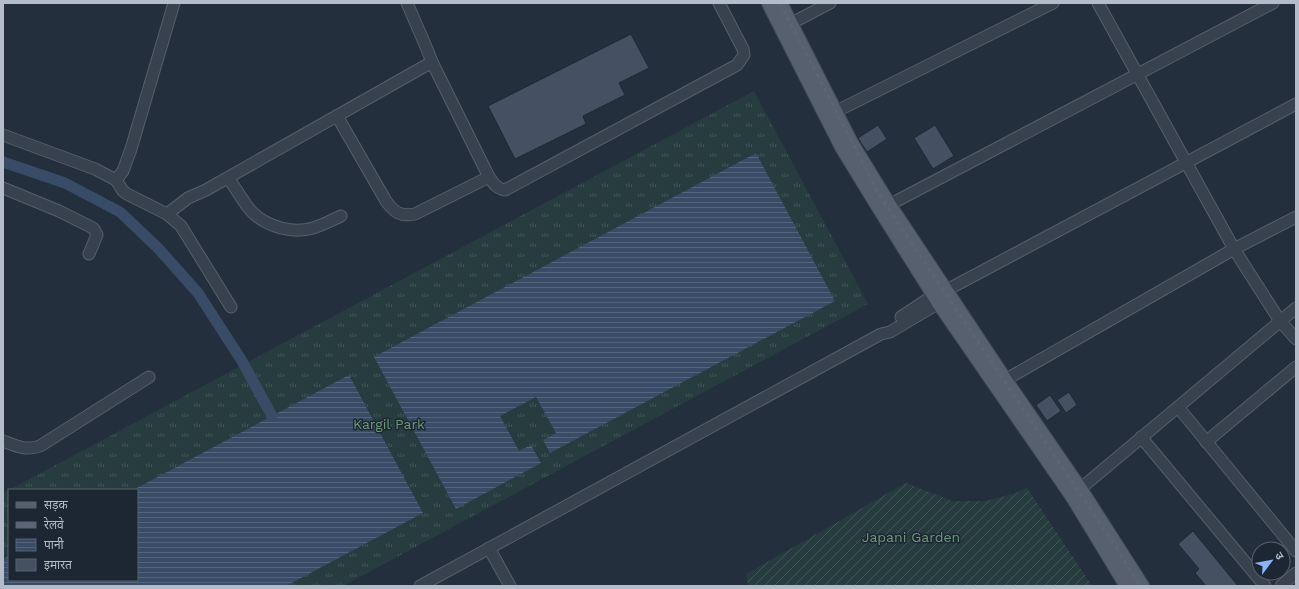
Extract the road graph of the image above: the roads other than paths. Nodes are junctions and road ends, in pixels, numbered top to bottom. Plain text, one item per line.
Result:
1 (174, 3) edge
2 (407, 3) edge
3 (719, 3) edge
4 (769, 3) edge
5 (780, 3) edge
6 (830, 3) edge
7 (1053, 3) edge
8 (1098, 3) edge
9 (1273, 3) edge
10 (790, 24) junction
11 (432, 62) junction
12 (1136, 74) junction
13 (1296, 104) edge
14 (835, 112) junction
15 (337, 116) junction
16 (3, 135) edge
17 (1185, 162) junction
18 (489, 177) junction
19 (228, 178) junction
20 (116, 180) junction
21 (3, 188) edge
22 (889, 205) junction
23 (167, 214) junction
24 (341, 216) dead end
25 (1296, 217) edge
26 (1234, 249) junction
27 (89, 254) dead end
28 (939, 296) junction
29 (231, 307) dead end
30 (1296, 308) edge
31 (1280, 321) junction
32 (1296, 339) edge
33 (1296, 367) edge
34 (149, 377) dead end
35 (1005, 380) junction
36 (1178, 407) junction
37 (1141, 437) junction
38 (3, 441) edge
39 (1206, 442) junction
40 (1080, 489) junction
41 (489, 548) junction
42 (1296, 551) edge
43 (1296, 573) edge
44 (420, 586) edge
45 (510, 586) edge
46 (1127, 586) edge
47 (1142, 586) edge
48 (1265, 586) edge
49 (1281, 586) edge

1 - 20 street
2 - 11 street
3 - 18 street
4 - 28 main road
5 - 10 main road
6 - 10 street
7 - 14 street
8 - 12 street
9 - 12 street
10 - 14 main road
11 - 15 street
11 - 18 street
12 - 17 street
12 - 22 street
13 - 17 street
14 - 22 main road
15 - 18 street
15 - 19 street
16 - 20 street
17 - 26 street
17 - 28 street
19 - 23 street
19 - 24 street
20 - 23 street
21 - 27 street
22 - 28 main road
23 - 29 street
25 - 26 street
26 - 31 street
26 - 35 street
28 - 35 main road
28 - 41 street
28 - 46 main road
30 - 31 street
31 - 32 street
31 - 36 street
33 - 39 street
34 - 38 street
35 - 40 main road
36 - 37 street
36 - 39 street
37 - 40 street
37 - 48 street
39 - 42 street
40 - 47 main road
41 - 44 street
41 - 45 street
43 - 49 street

